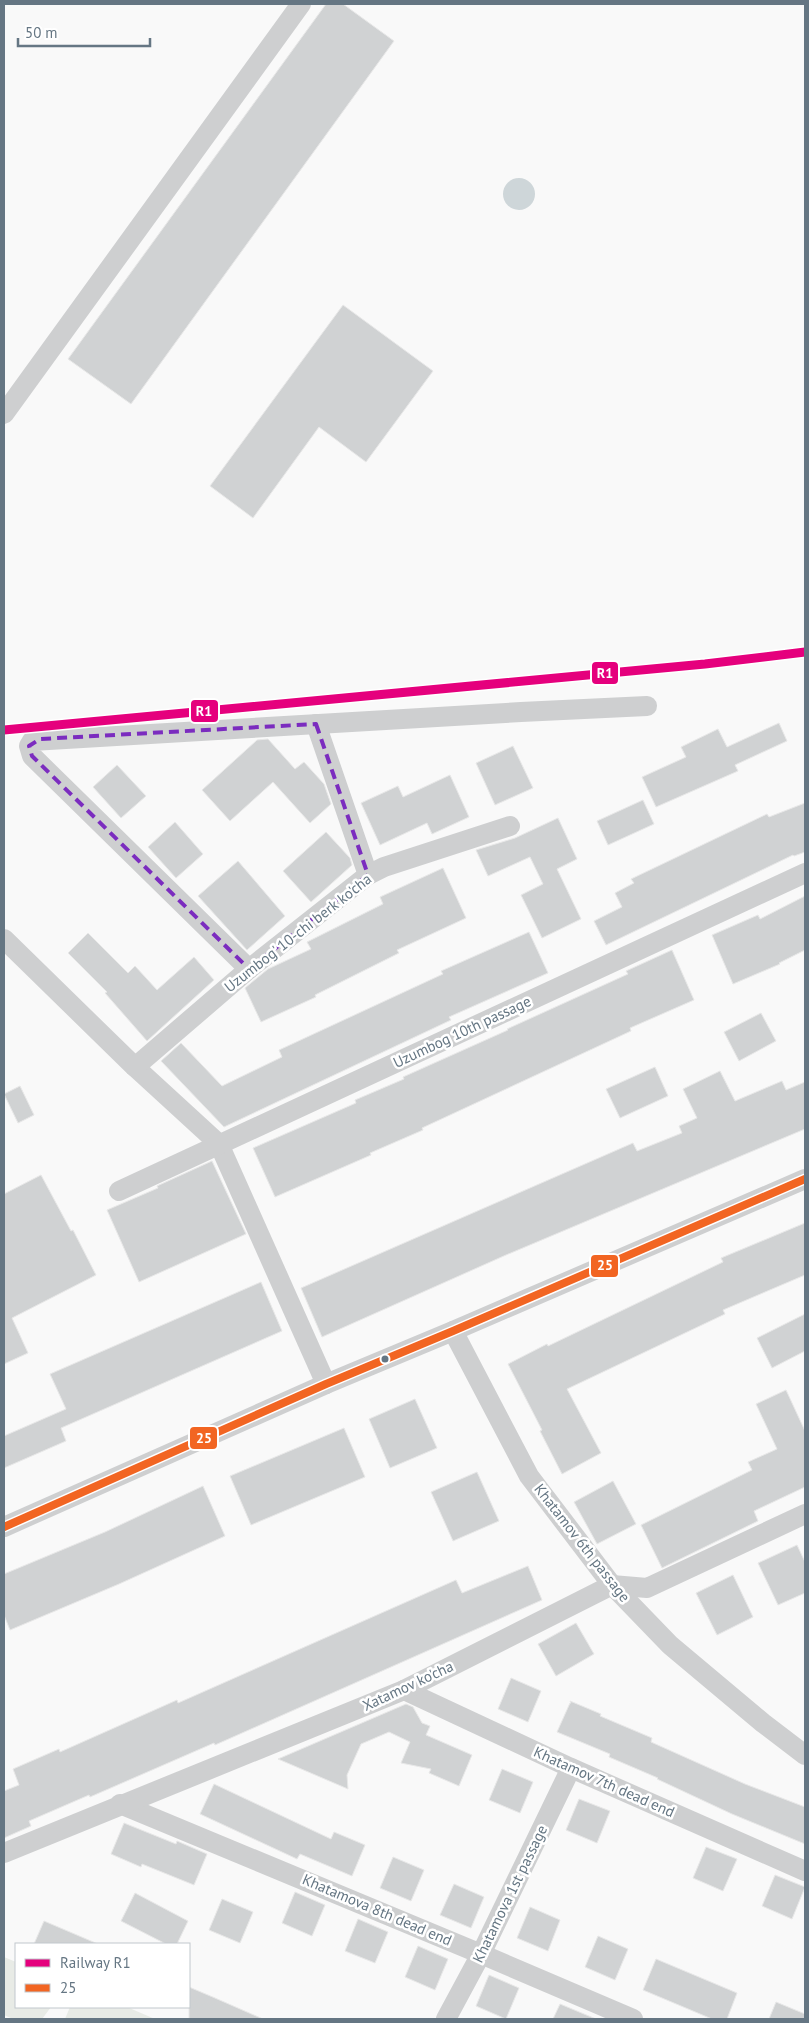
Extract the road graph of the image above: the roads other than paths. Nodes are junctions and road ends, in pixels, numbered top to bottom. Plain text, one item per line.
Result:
1 (301, 4) edge
2 (4, 414) edge
3 (647, 706) dead end
4 (316, 724) junction
5 (510, 826) dead end
6 (805, 873) edge
7 (368, 875) junction
8 (4, 939) edge
9 (249, 969) junction
10 (135, 1067) junction
11 (219, 1144) junction
12 (805, 1179) edge
13 (120, 1191) dead end
14 (453, 1331) junction
15 (326, 1384) junction
16 (805, 1514) edge
17 (4, 1527) edge
18 (612, 1584) junction
19 (404, 1690) junction
20 (805, 1755) edge
21 (571, 1768) junction
22 (120, 1804) junction
23 (4, 1853) edge
24 (805, 1871) edge
25 (481, 1954) junction
26 (446, 2019) edge
27 (633, 2019) edge

1 - 2 street
3 - 4 street
4 - 7 street
4 - 9 street
5 - 7 street, Uzumbog' 10-chi berk ko'cha
6 - 11 street, Uzumbog 10th passage
7 - 9 street, Uzumbog' 10-chi berk ko'cha
8 - 10 street
9 - 10 street, Uzumbog' 10-chi berk ko'cha
10 - 11 street
11 - 13 street, Uzumbog 10th passage
11 - 15 street
12 - 14 street
14 - 15 street
14 - 18 street, Khatamov 6th passage
15 - 17 street
16 - 18 street
18 - 19 street, Xatamov ko'cha
18 - 20 street, Khatamov 6th passage
19 - 21 street, Khatamov 7th dead end
19 - 22 street, Xatamov ko'cha
21 - 24 street, Khatamov 7th dead end
21 - 25 street, Khatamova 1st passage
22 - 23 street, Xatamov ko'cha
22 - 25 street, Khatamova 8th dead end
25 - 26 street, Khatamova 1st passage
25 - 27 street, Khatamova 8th dead end

